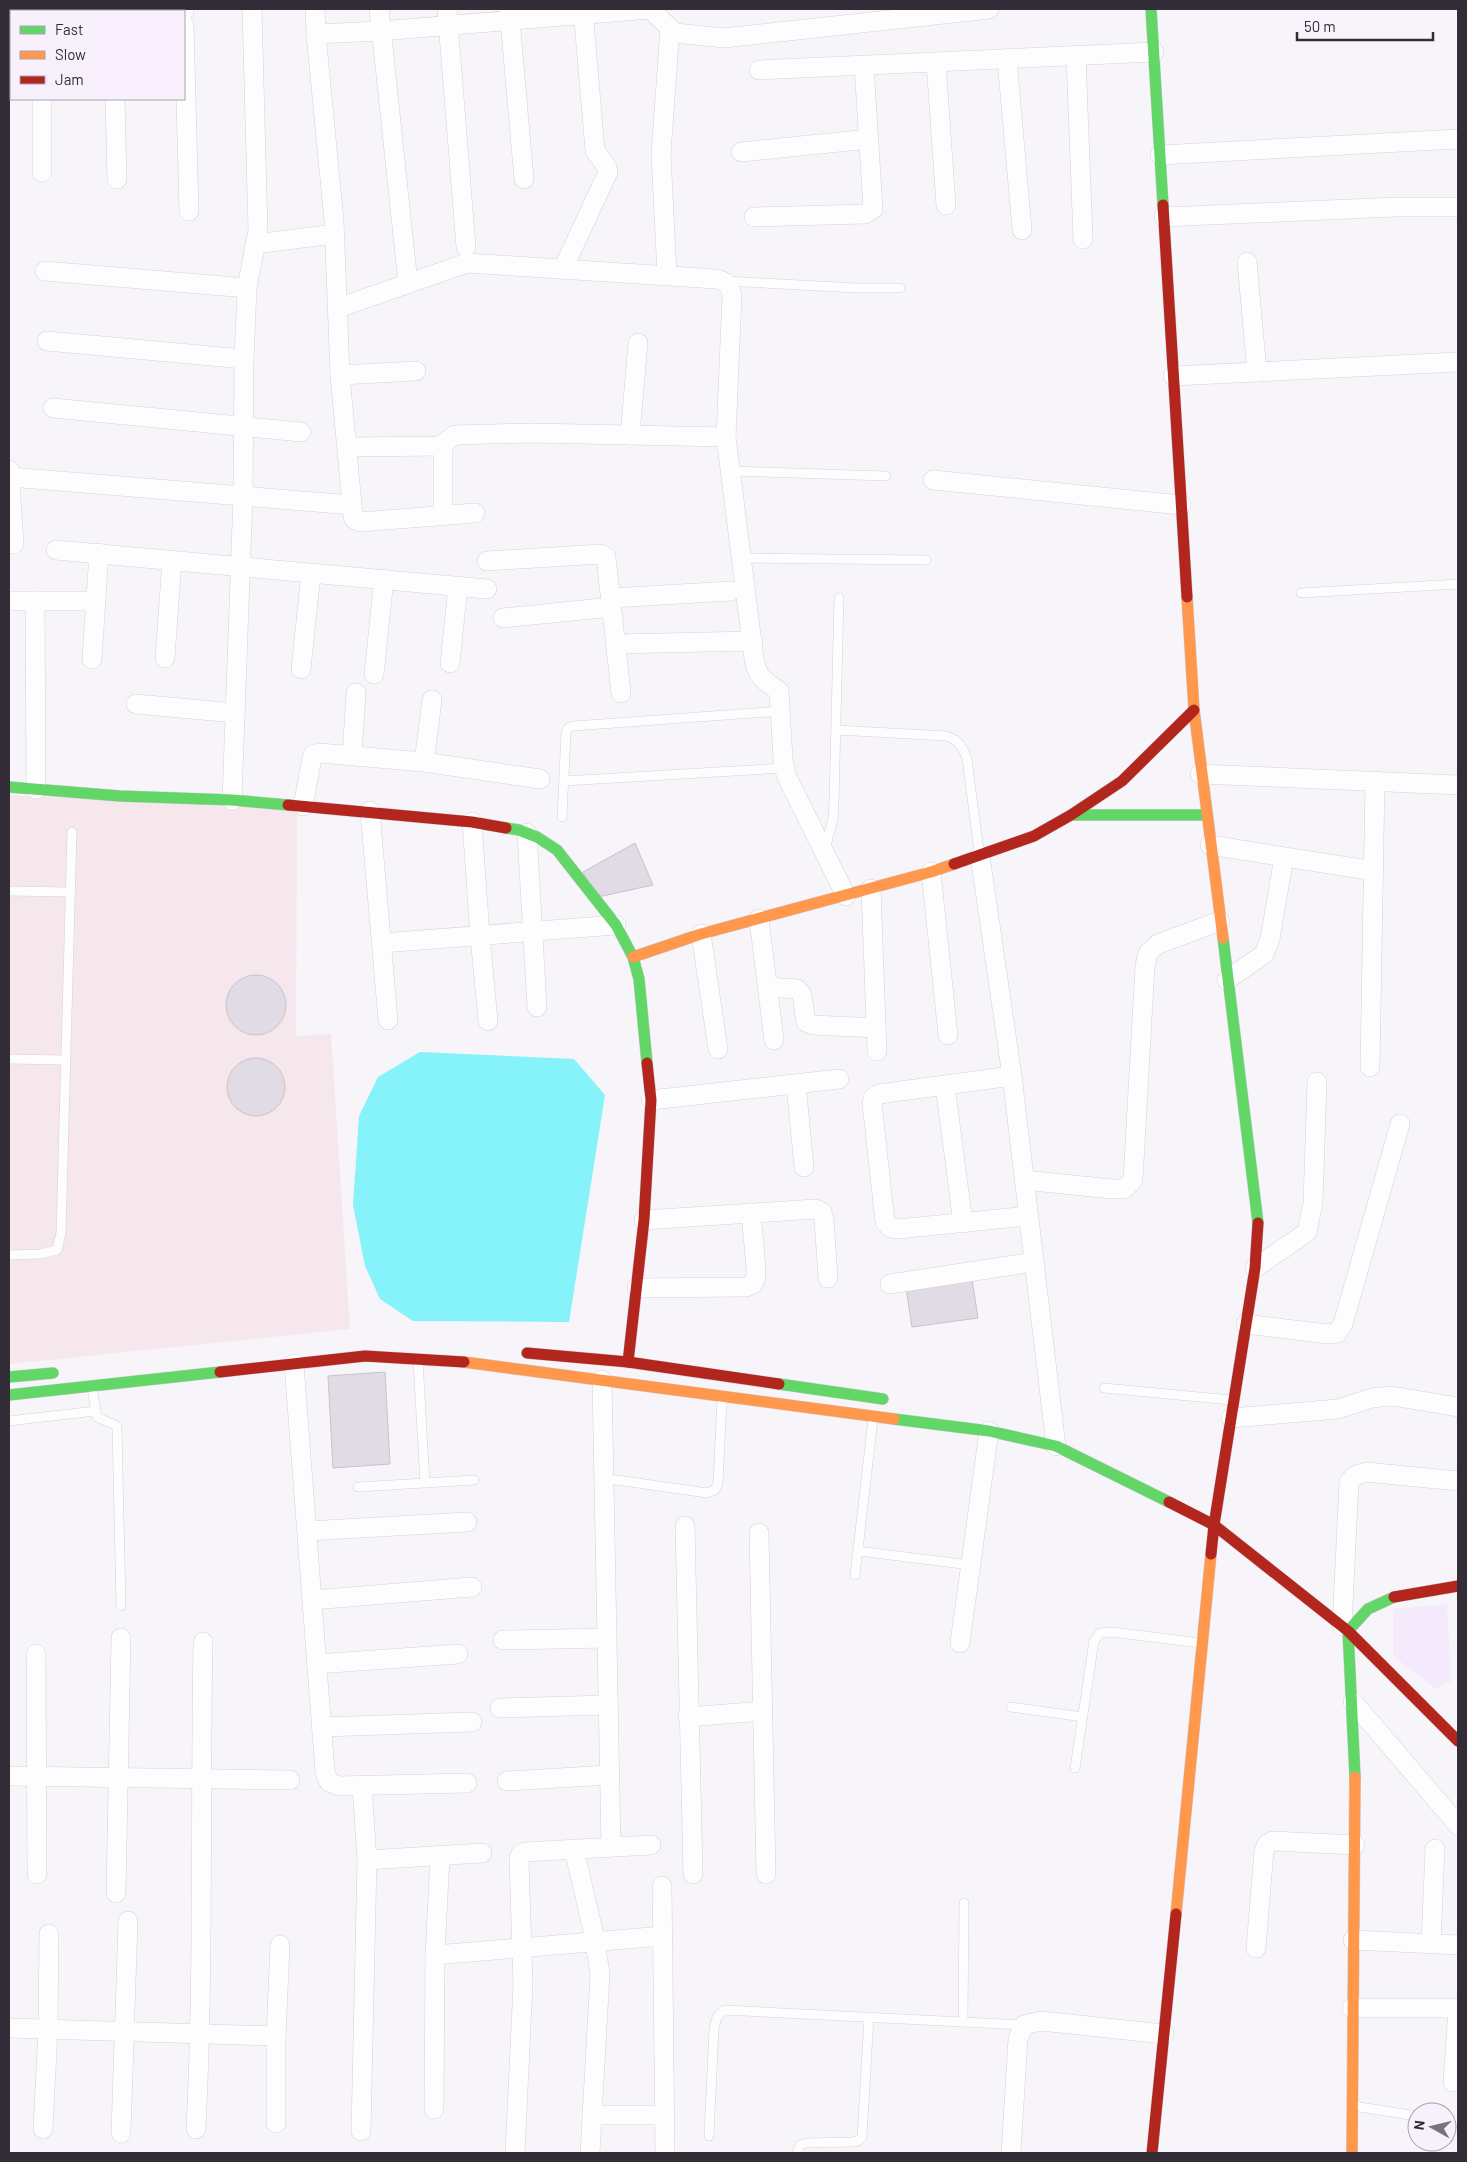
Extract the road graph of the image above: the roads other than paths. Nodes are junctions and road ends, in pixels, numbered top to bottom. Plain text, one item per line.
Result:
1 (252, 9) edge
2 (315, 9) edge
3 (379, 9) edge
4 (650, 9) edge
5 (989, 9) edge
6 (1151, 9) edge
7 (583, 12) edge
8 (915, 13) edge
9 (509, 15) edge
10 (447, 17) edge
11 (670, 28) junction
12 (380, 31) junction
13 (316, 34) junction
14 (1154, 52) junction
15 (1076, 56) junction
16 (1007, 59) junction
17 (936, 62) junction
18 (864, 65) junction
19 (759, 70) dead end
20 (42, 100) edge
21 (115, 100) edge
22 (185, 100) edge
23 (1458, 139) edge
24 (869, 140) junction
25 (741, 152) dead end
26 (1160, 156) junction
27 (42, 172) dead end
28 (117, 179) dead end
29 (524, 179) dead end
30 (946, 205) dead end
31 (1458, 207) edge
32 (189, 211) dead end
33 (754, 217) dead end
34 (1164, 217) junction
35 (1022, 230) dead end
36 (334, 234) junction
37 (1083, 239) dead end
38 (255, 244) junction
39 (466, 247) dead end
40 (1247, 262) dead end
41 (564, 269) junction
42 (45, 271) dead end
43 (407, 274) dead end
44 (667, 276) junction
45 (724, 281) junction
46 (247, 288) junction
47 (900, 288) dead end
48 (338, 308) junction
49 (46, 341) dead end
50 (638, 343) dead end
51 (244, 359) junction
52 (1458, 362) edge
53 (416, 371) dead end
54 (1257, 372) junction
55 (340, 375) junction
56 (1173, 376) junction
57 (53, 408) dead end
58 (244, 427) junction
59 (301, 432) dead end
60 (630, 435) junction
61 (726, 437) junction
62 (442, 445) junction
63 (347, 447) junction
64 (730, 471) junction
65 (9, 473) edge
66 (886, 476) dead end
67 (933, 480) dead end
68 (243, 495) junction
69 (352, 505) junction
70 (1181, 505) junction
71 (475, 512) dead end
72 (443, 515) junction
73 (14, 544) dead end
74 (56, 550) dead end
75 (99, 553) junction
76 (742, 558) junction
77 (172, 560) junction
78 (926, 560) dead end
79 (487, 561) dead end
80 (241, 566) junction
81 (311, 573) junction
82 (384, 579) junction
83 (1458, 584) edge
84 (458, 586) junction
85 (487, 589) dead end
86 (731, 591) dead end
87 (1301, 593) dead end
88 (839, 598) dead end
89 (9, 601) edge
90 (35, 601) junction
91 (96, 601) junction
92 (612, 602) junction
93 (503, 618) dead end
94 (753, 642) junction
95 (616, 644) junction
96 (165, 658) dead end
97 (92, 659) dead end
98 (450, 663) dead end
99 (301, 669) dead end
100 (374, 674) dead end
101 (621, 692) dead end
102 (356, 693) dead end
103 (432, 700) dead end
104 (136, 704) dead end
105 (781, 710) junction
106 (1194, 710) junction
107 (235, 712) junction
108 (836, 730) junction
109 (352, 755) junction
110 (424, 762) junction
111 (785, 768) junction
112 (1200, 774) junction
113 (540, 779) dead end
114 (564, 781) junction
115 (1375, 781) junction
116 (1458, 785) edge
117 (9, 787) edge
118 (36, 789) junction
119 (232, 800) junction
120 (303, 806) junction
121 (370, 812) junction
122 (1071, 815) junction
123 (1206, 815) junction
124 (562, 817) dead end
125 (472, 822) junction
126 (72, 832) dead end
127 (527, 833) junction
128 (1210, 845) junction
129 (824, 851) junction
130 (980, 856) junction
131 (1284, 857) junction
132 (1374, 871) junction
133 (931, 872) junction
134 (871, 889) junction
135 (9, 891) edge
136 (70, 892) junction
137 (846, 896) junction
138 (759, 919) junction
139 (1220, 921) junction
140 (616, 925) junction
141 (533, 932) junction
142 (701, 934) junction
143 (480, 936) junction
144 (382, 943) junction
145 (633, 957) junction
146 (1228, 980) junction
147 (767, 987) junction
148 (537, 1007) dead end
149 (388, 1020) dead end
150 (488, 1021) dead end
151 (876, 1028) junction
152 (948, 1035) dead end
153 (774, 1040) dead end
154 (718, 1049) dead end
155 (877, 1051) dead end
156 (9, 1059) edge
157 (65, 1060) junction
158 (1370, 1067) dead end
159 (1012, 1076) junction
160 (839, 1079) dead end
161 (1317, 1082) dead end
162 (796, 1084) junction
163 (945, 1086) junction
164 (651, 1100) junction
165 (1400, 1124) dead end
166 (804, 1167) dead end
167 (1024, 1180) junction
168 (751, 1213) junction
169 (1028, 1216) junction
170 (644, 1220) junction
171 (963, 1223) junction
172 (9, 1255) edge
173 (1034, 1262) junction
174 (1255, 1268) junction
175 (828, 1278) dead end
176 (890, 1284) dead end
177 (637, 1288) junction
178 (1246, 1324) junction
179 (520, 1352) dead end
180 (418, 1359) junction
181 (628, 1362) junction
182 (294, 1364) junction
183 (66, 1372) dead end
184 (9, 1377) edge
185 (602, 1380) junction
186 (92, 1386) junction
187 (1104, 1388) dead end
188 (9, 1395) edge
189 (722, 1396) junction
190 (890, 1400) dead end
191 (1458, 1407) edge
192 (1232, 1409) junction
193 (95, 1411) junction
194 (874, 1416) junction
195 (9, 1421) edge
196 (1030, 1427) dead end
197 (989, 1431) junction
198 (1048, 1443) junction
199 (604, 1478) junction
200 (474, 1480) dead end
201 (1458, 1481) edge
202 (426, 1483) junction
203 (358, 1487) dead end
204 (467, 1522) dead end
205 (1214, 1525) junction
206 (685, 1526) dead end
207 (307, 1531) junction
208 (759, 1533) dead end
209 (858, 1551) junction
210 (971, 1565) junction
211 (855, 1575) dead end
212 (1458, 1586) edge
213 (472, 1587) dead end
214 (312, 1600) junction
215 (121, 1606) dead end
216 (1345, 1628) junction
217 (121, 1638) dead end
218 (606, 1638) junction
219 (503, 1640) dead end
220 (203, 1642) dead end
221 (960, 1643) dead end
222 (1202, 1643) junction
223 (36, 1654) dead end
224 (458, 1654) dead end
225 (317, 1664) junction
226 (1353, 1702) junction
227 (608, 1705) junction
228 (1011, 1707) dead end
229 (500, 1708) dead end
230 (762, 1711) junction
231 (688, 1714) junction
232 (1083, 1716) junction
233 (472, 1722) dead end
234 (322, 1727) junction
235 (1458, 1741) edge
236 (1075, 1768) dead end
237 (609, 1775) junction
238 (9, 1776) edge
239 (36, 1776) junction
240 (117, 1777) junction
241 (200, 1779) junction
242 (290, 1780) dead end
243 (507, 1781) dead end
244 (467, 1783) dead end
245 (362, 1786) junction
246 (1458, 1825) edge
247 (1355, 1845) junction
248 (651, 1846) dead end
249 (611, 1848) junction
250 (574, 1850) junction
251 (1435, 1850) dead end
252 (482, 1853) dead end
253 (440, 1856) junction
254 (367, 1860) junction
255 (37, 1874) dead end
256 (692, 1874) dead end
257 (766, 1874) dead end
258 (662, 1886) dead end
259 (116, 1893) dead end
260 (964, 1903) dead end
261 (128, 1921) dead end
262 (49, 1934) dead end
263 (663, 1936) junction
264 (1353, 1940) junction
265 (595, 1942) junction
266 (1430, 1944) junction
267 (280, 1945) dead end
268 (1458, 1945) edge
269 (522, 1948) junction
270 (1256, 1948) dead end
271 (435, 1955) junction
272 (1352, 2008) junction
273 (1458, 2009) edge
274 (869, 2017) junction
275 (963, 2022) junction
276 (1024, 2025) junction
277 (9, 2028) edge
278 (48, 2030) junction
279 (125, 2032) junction
280 (201, 2034) junction
281 (1164, 2034) junction
282 (276, 2036) junction
283 (1453, 2082) dead end
284 (1351, 2106) junction
285 (434, 2109) dead end
286 (1407, 2114) edge
287 (664, 2115) junction
288 (592, 2116) junction
289 (276, 2123) dead end
290 (43, 2129) dead end
291 (196, 2130) dead end
292 (362, 2131) dead end
293 (121, 2133) dead end
294 (709, 2136) dead end
295 (510, 2153) edge
296 (590, 2153) edge
297 (665, 2153) edge
298 (797, 2153) edge
299 (1011, 2153) edge
300 (1152, 2153) edge
301 (1352, 2153) edge

1 - 38 street
2 - 13 street
3 - 12 street
4 - 7 street
4 - 11 street
5 - 8 street
6 - 14 street
7 - 9 street
7 - 41 street
8 - 11 street
9 - 10 street
9 - 29 street
10 - 12 street
10 - 39 street
11 - 44 street
12 - 13 street
12 - 43 street
13 - 36 street
14 - 15 street
14 - 26 street
15 - 16 street
15 - 37 street
16 - 17 street
16 - 35 street
17 - 18 street
17 - 30 street
18 - 19 street
18 - 24 street
20 - 27 street
21 - 28 street
22 - 32 street
23 - 26 street
24 - 25 street
24 - 33 street
26 - 34 street
31 - 34 street
34 - 56 street
36 - 38 street
36 - 48 street
38 - 46 street
40 - 54 street
41 - 44 street
41 - 48 street
42 - 46 street
44 - 45 street
45 - 47 lane
45 - 61 street
46 - 51 street
48 - 55 street
49 - 51 street
50 - 60 street
51 - 58 street
52 - 54 street
53 - 55 street
54 - 56 street
55 - 63 street
56 - 70 street
57 - 58 street
58 - 59 street
58 - 68 street
60 - 61 street
60 - 62 street
61 - 64 street
62 - 63 street
62 - 72 street
63 - 69 street
64 - 66 lane
64 - 76 street
65 - 68 street
65 - 73 street
67 - 70 street
68 - 69 street
68 - 80 street
69 - 72 street
70 - 106 street
71 - 72 street
74 - 75 street
75 - 77 street
75 - 91 street
76 - 78 lane
76 - 94 street
77 - 80 street
77 - 96 street
79 - 92 street
80 - 81 street
80 - 107 street
81 - 82 street
81 - 99 street
82 - 84 street
82 - 100 street
83 - 87 lane
84 - 85 street
84 - 98 street
86 - 92 street
88 - 108 lane
89 - 90 street
90 - 91 street
90 - 118 street
91 - 97 street
92 - 93 street
92 - 95 street
94 - 95 street
94 - 105 street
95 - 101 street
102 - 109 street
103 - 110 street
104 - 107 street
105 - 111 street
105 - 114 lane
106 - 112 street
106 - 122 street
107 - 119 street
108 - 129 lane
108 - 130 lane
109 - 110 street
109 - 120 street
110 - 113 street
111 - 114 lane
111 - 129 street
112 - 115 street
112 - 123 street
114 - 124 lane
115 - 116 street
115 - 132 street
117 - 118 street
118 - 119 street
119 - 120 street
120 - 121 street
121 - 125 street
121 - 144 street
122 - 123 street
122 - 130 street
123 - 128 street
125 - 127 street
125 - 143 street
126 - 136 lane
127 - 140 street
127 - 141 street
128 - 131 street
128 - 139 street
129 - 137 street
130 - 133 street
130 - 159 street
131 - 132 street
131 - 146 street
132 - 158 street
133 - 134 street
133 - 152 street
134 - 137 street
134 - 151 street
135 - 136 lane
136 - 157 lane
137 - 138 street
138 - 142 street
138 - 147 street
139 - 146 street
139 - 167 street
140 - 141 street
140 - 145 street
141 - 143 street
141 - 148 street
142 - 145 street
142 - 154 street
143 - 144 street
143 - 150 street
144 - 149 street
145 - 164 street
146 - 174 street
147 - 151 street
147 - 153 street
151 - 155 street
156 - 157 lane
157 - 172 lane
159 - 163 street
159 - 167 street
160 - 162 street
161 - 174 street
162 - 164 street
162 - 166 street
163 - 171 street
163 - 171 street
164 - 170 street
165 - 178 street
167 - 169 street
168 - 170 street
168 - 175 street
168 - 177 street
169 - 171 street
169 - 173 street
170 - 177 street
173 - 176 street
173 - 198 street
174 - 178 street
177 - 181 street
178 - 192 street
179 - 181 street
180 - 182 street
180 - 185 street
180 - 202 lane
181 - 190 street
182 - 186 street
182 - 207 street
183 - 184 street
185 - 189 street
185 - 199 street
186 - 188 street
186 - 193 lane
187 - 192 lane
189 - 194 street
189 - 199 lane
191 - 192 street
192 - 205 street
193 - 195 lane
193 - 215 lane
194 - 197 street
194 - 209 lane
196 - 198 street
197 - 198 street
197 - 210 street
198 - 205 street
199 - 218 street
200 - 202 lane
201 - 216 street
202 - 203 lane
204 - 207 street
205 - 216 street
205 - 222 street
206 - 231 street
207 - 214 street
208 - 230 street
209 - 210 lane
209 - 211 lane
210 - 221 street
212 - 216 street
213 - 214 street
214 - 225 street
216 - 226 street
216 - 235 street
217 - 240 street
218 - 219 street
218 - 227 street
220 - 241 street
222 - 232 lane
222 - 281 street
223 - 239 street
224 - 225 street
225 - 234 street
226 - 246 street
226 - 247 street
227 - 229 street
227 - 237 street
228 - 232 lane
230 - 231 street
230 - 257 street
231 - 256 street
232 - 236 lane
233 - 234 street
234 - 245 street
237 - 243 street
237 - 249 street
238 - 239 street
239 - 240 street
239 - 255 street
240 - 241 street
240 - 259 street
241 - 242 street
241 - 280 street
244 - 245 street
245 - 254 street
247 - 264 street
247 - 270 street
248 - 249 street
249 - 250 street
250 - 265 street
250 - 269 street
251 - 266 street
252 - 253 street
253 - 254 street
253 - 271 street
254 - 292 street
258 - 263 street
260 - 275 lane
261 - 279 street
262 - 278 street
263 - 265 street
263 - 287 street
264 - 266 street
264 - 272 street
265 - 269 street
265 - 288 street
266 - 268 street
267 - 282 street
269 - 271 street
269 - 295 street
271 - 285 street
272 - 273 street
272 - 284 street
273 - 283 street
274 - 275 lane
274 - 294 lane
274 - 298 lane
275 - 276 lane
276 - 281 street
276 - 299 street
277 - 278 street
278 - 279 street
278 - 290 street
279 - 280 street
279 - 293 street
280 - 282 street
280 - 291 street
281 - 300 street
282 - 289 street
284 - 286 lane
284 - 301 street
287 - 288 street
287 - 297 street
288 - 296 street

